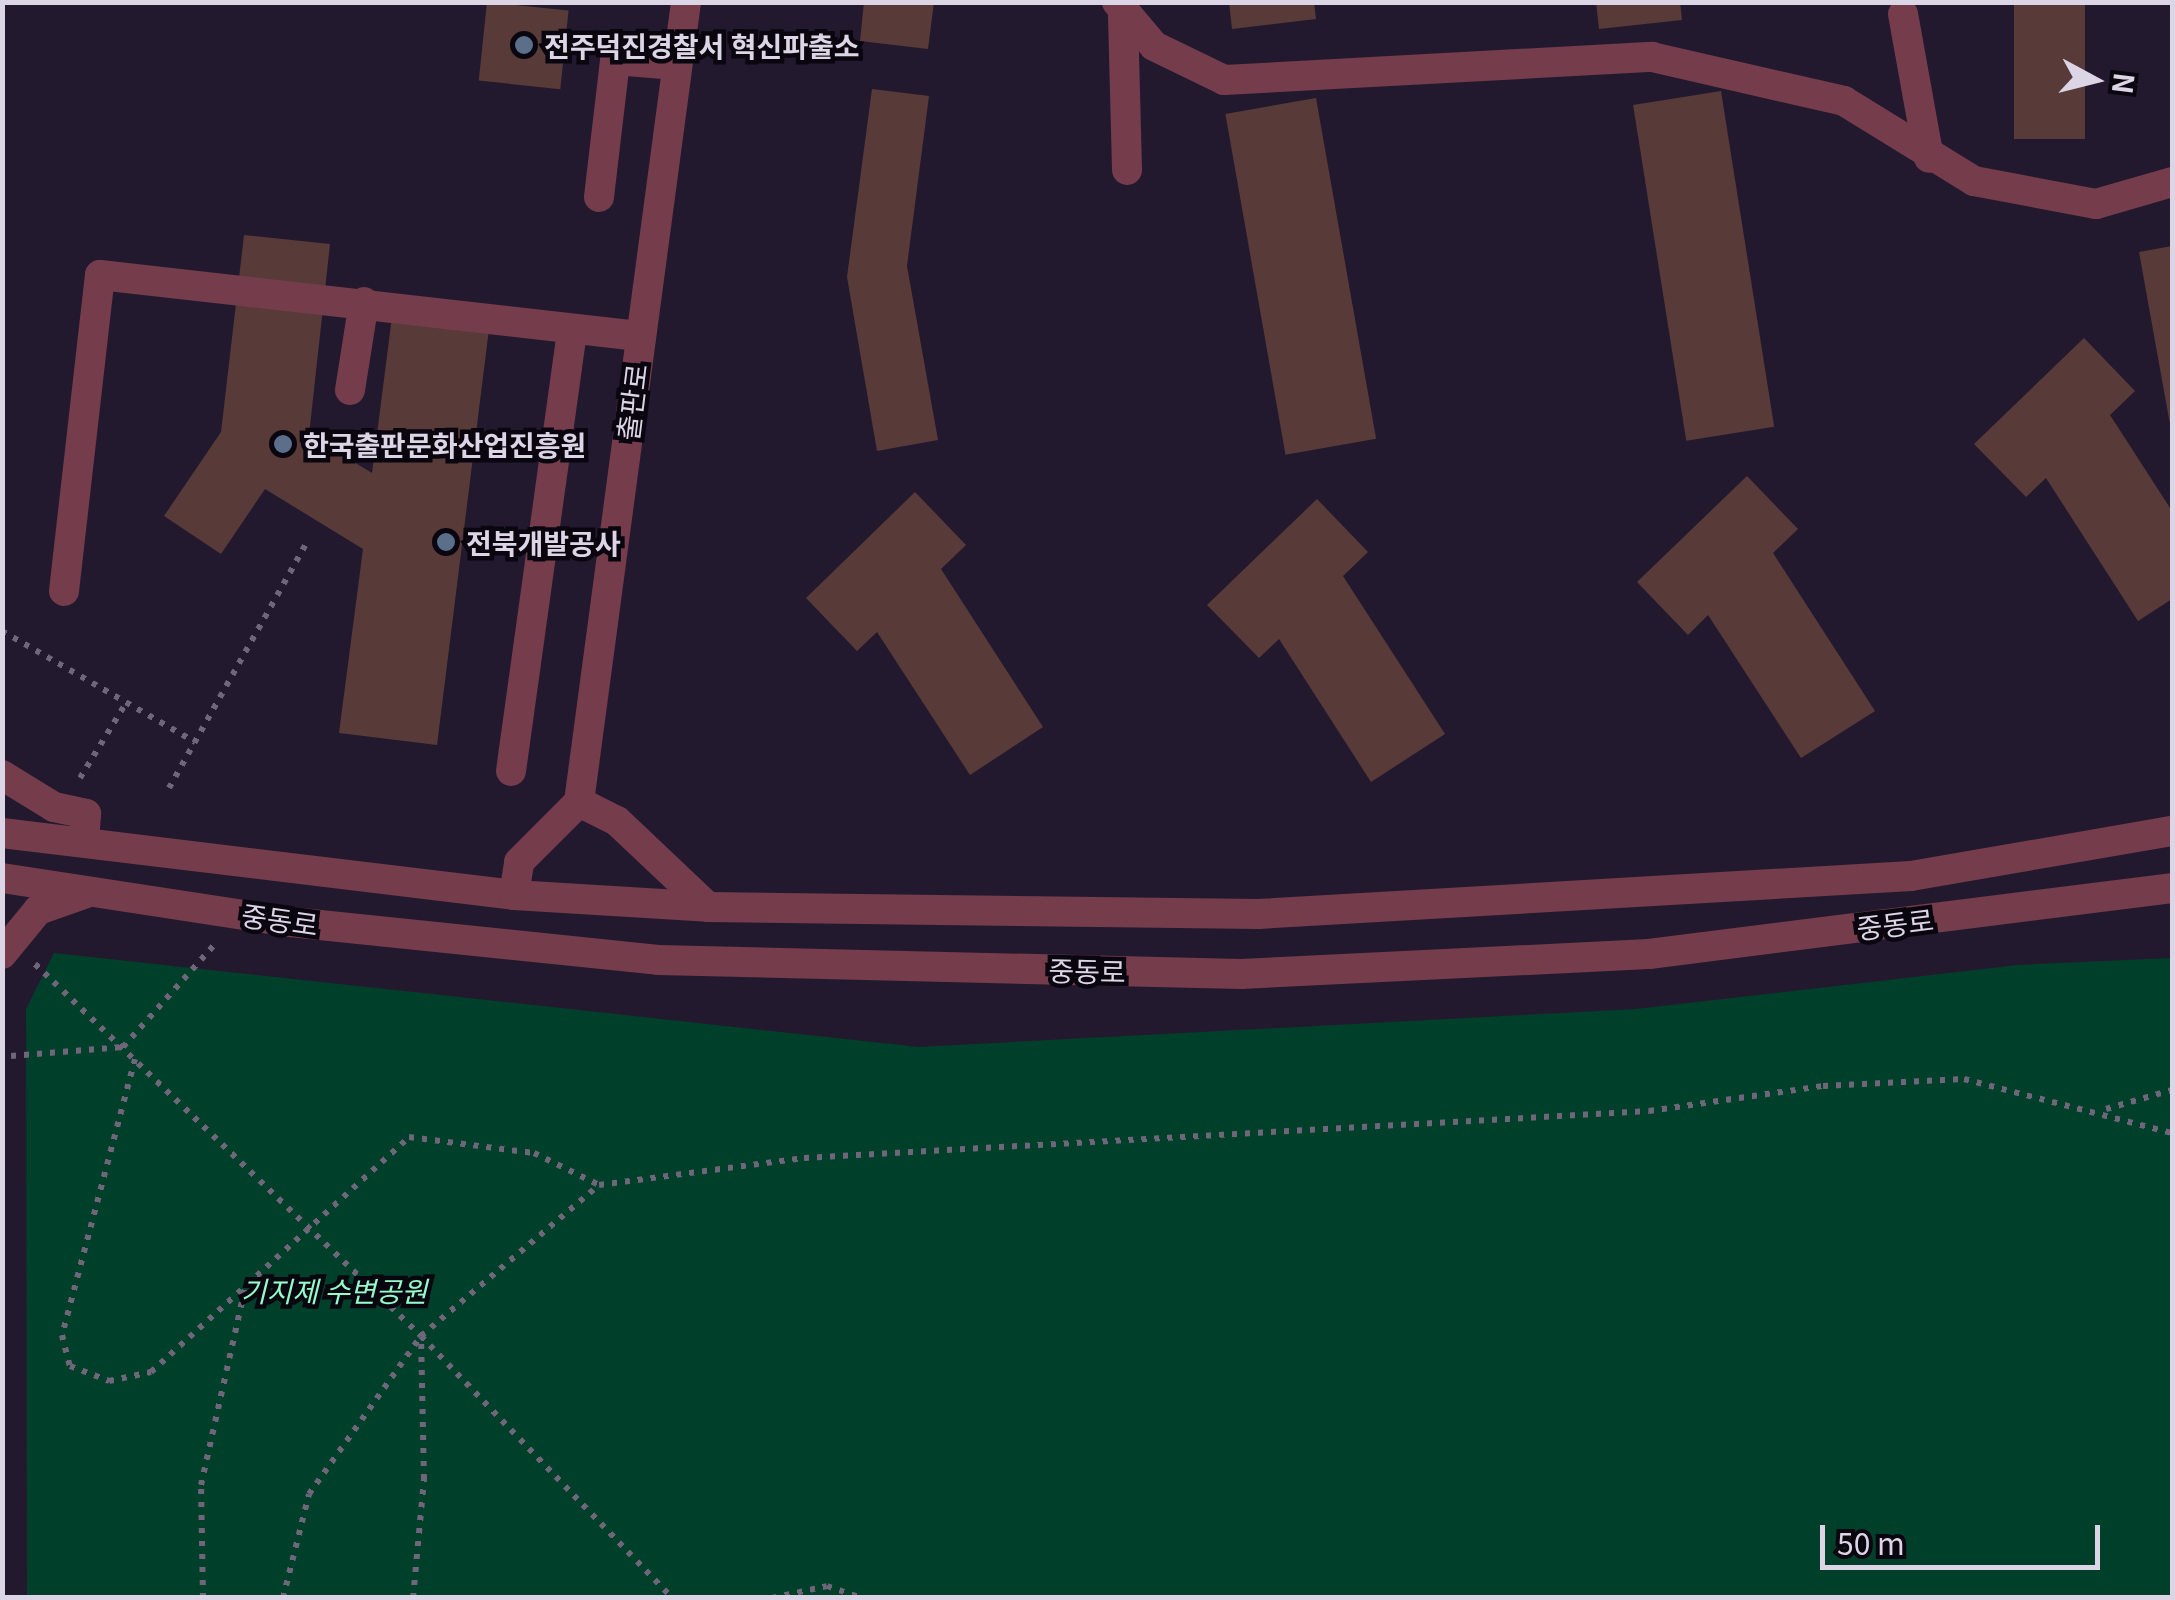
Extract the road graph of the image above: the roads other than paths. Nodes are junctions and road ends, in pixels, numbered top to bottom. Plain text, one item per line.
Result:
1 (686, 2) edge
2 (1120, 10) edge
3 (1903, 14) dead end
4 (676, 65) junction
5 (1928, 158) junction
6 (1127, 170) dead end
7 (2172, 182) edge
8 (598, 197) dead end
9 (364, 302) junction
10 (572, 329) junction
11 (640, 336) junction
12 (350, 390) dead end
13 (64, 591) dead end
14 (511, 771) dead end
15 (2, 775) edge
16 (579, 802) junction
17 (2172, 832) edge
18 (2, 833) edge
19 (84, 842) junction
20 (2, 878) edge
21 (2172, 888) edge
22 (88, 890) junction
23 (514, 895) junction
24 (708, 907) junction
25 (16, 956) edge

1 - 4 street, 출판로
2 - 5 street
2 - 6 street
3 - 5 street
4 - 8 street
4 - 11 street, 출판로
5 - 7 street
9 - 10 street
9 - 12 street
9 - 13 street
10 - 11 street
10 - 14 street
11 - 16 street, 출판로
15 - 19 street
16 - 23 street
16 - 24 street
17 - 24 street, 중동로
18 - 19 street, 중동로
19 - 23 street, 중동로
20 - 22 street, 중동로
21 - 22 street, 중동로
22 - 25 street
23 - 24 street, 중동로

